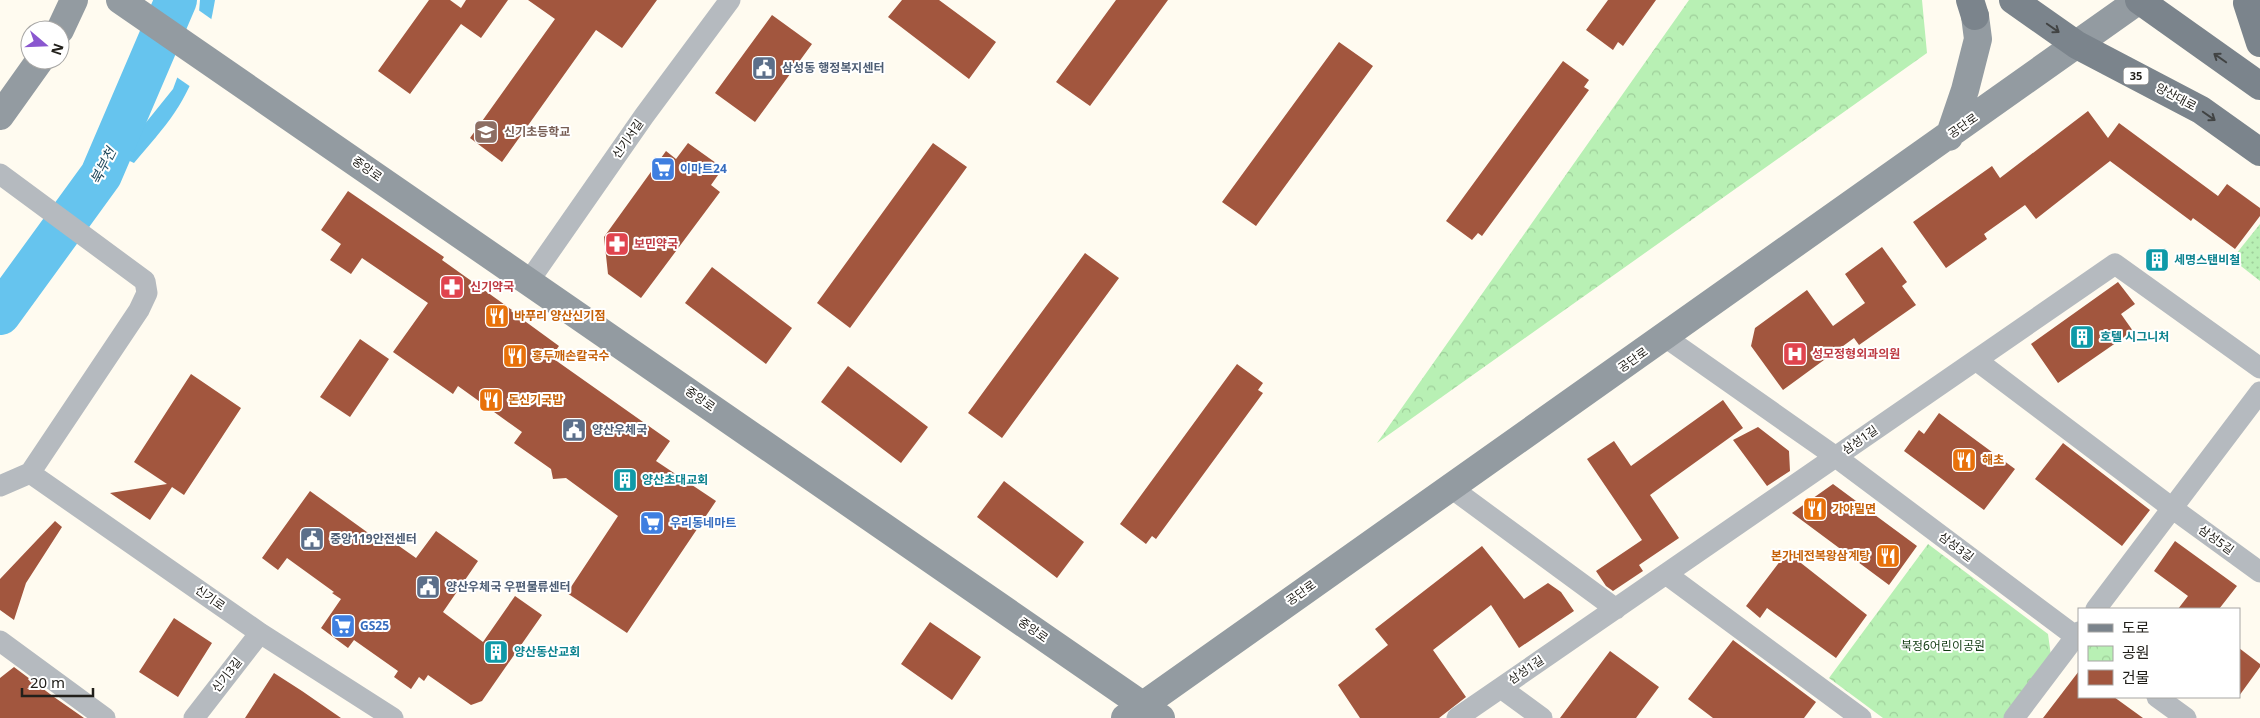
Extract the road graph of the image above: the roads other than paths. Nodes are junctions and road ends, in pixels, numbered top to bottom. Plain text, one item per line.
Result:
1 (74, 0) edge
2 (730, 0) edge
3 (2013, 0) edge
4 (2139, 0) edge
5 (2247, 2) edge
6 (124, 3) edge
7 (1973, 8) edge
8 (65, 20) edge
9 (2260, 43) edge
10 (2077, 45) junction
11 (33, 70) edge
12 (2260, 86) edge
13 (0, 116) edge
14 (1949, 136) junction
15 (2260, 152) edge
16 (3, 175) edge
17 (530, 281) junction
18 (1665, 337) junction
19 (1976, 360) junction
20 (2260, 368) edge
21 (2260, 392) edge
22 (1836, 457) junction
23 (30, 473) junction
24 (0, 486) edge
25 (1450, 487) junction
26 (2172, 508) junction
27 (2260, 572) edge
28 (1666, 574) junction
29 (2097, 608) edge
30 (1616, 609) junction
31 (260, 633) junction
32 (2078, 636) edge
33 (0, 640) edge
34 (1501, 688) junction
35 (2158, 698) edge
36 (1142, 714) edge
37 (105, 718) edge
38 (194, 718) edge
39 (392, 718) edge
40 (1457, 718) edge
41 (1542, 718) edge
42 (1861, 718) edge
43 (2014, 718) edge
44 (2186, 718) edge

1 - 8 street
2 - 17 street, 신기서길
3 -> 10 main road, 양산대로 / 35
4 - 10 street, 공단로
12 -> 4 main road
5 - 9 main road
6 - 17 street, 중앙로
7 - 14 street
10 - 14 street, 공단로
10 -> 15 main road, 양산대로 / 35
11 - 13 street
14 - 18 street, 공단로
16 - 23 street
17 - 36 street, 중앙로
18 - 22 street, 삼성3길
18 - 25 street, 공단로
19 - 20 street, 삼성1길
19 - 22 street, 삼성1길
19 - 26 street, 삼성5길
21 - 26 street
22 - 28 street, 삼성1길
22 - 32 street, 삼성3길
23 - 24 street
23 - 31 street, 신기로
25 - 30 street
25 - 36 street, 공단로
26 - 27 street, 삼성5길
26 - 29 street
28 - 30 street, 삼성1길
28 - 42 street
30 - 34 street, 삼성1길
31 - 38 street, 신기3길
31 - 39 street, 신기로
32 - 43 street, 삼성3길
33 - 37 street
34 - 40 street, 삼성1길
34 - 41 street
35 - 44 street

